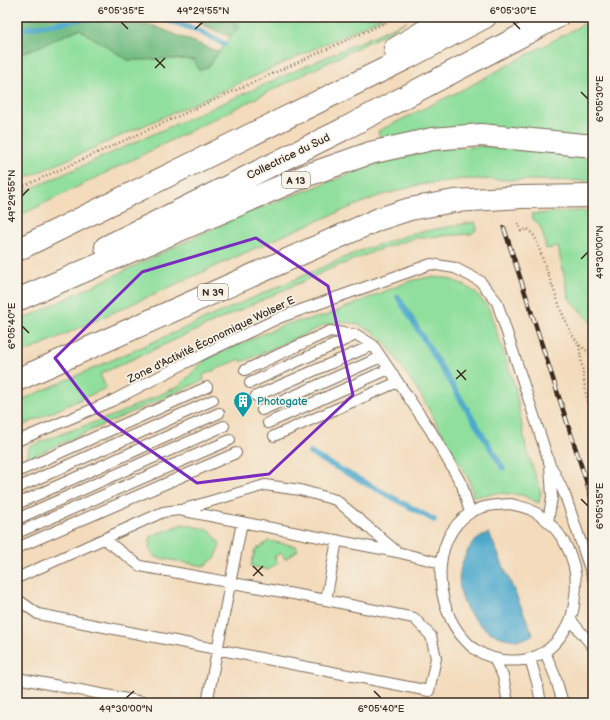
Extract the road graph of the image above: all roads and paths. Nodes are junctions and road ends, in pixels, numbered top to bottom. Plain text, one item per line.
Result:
1 (398, 17) edge
2 (448, 17) edge
3 (485, 17) edge
4 (557, 17) edge
5 (282, 119) junction
6 (590, 145) edge
7 (17, 189) edge
8 (593, 196) edge
9 (518, 223) dead end
10 (17, 250) edge
11 (17, 290) edge
12 (17, 300) edge
13 (357, 335) junction
14 (373, 345) junction
15 (579, 345) junction
16 (593, 355) edge
17 (381, 357) junction
18 (389, 369) junction
19 (245, 370) dead end
20 (17, 380) edge
21 (398, 382) junction
22 (250, 383) dead end
23 (207, 387) dead end
24 (256, 396) dead end
25 (213, 400) dead end
26 (262, 410) dead end
27 (219, 413) dead end
28 (593, 417) edge
29 (268, 423) dead end
30 (224, 426) dead end
31 (274, 436) dead end
32 (230, 440) dead end
33 (17, 441) edge
34 (236, 453) dead end
35 (550, 465) junction
36 (17, 472) edge
37 (17, 488) edge
38 (17, 504) edge
39 (179, 510) junction
40 (470, 513) junction
41 (17, 519) edge
42 (242, 522) junction
43 (548, 522) junction
44 (17, 534) edge
45 (104, 539) junction
46 (337, 540) junction
47 (17, 548) edge
48 (397, 552) junction
49 (441, 563) junction
50 (17, 578) edge
51 (593, 578) edge
52 (230, 583) junction
53 (17, 599) edge
54 (326, 600) junction
55 (571, 620) junction
56 (593, 647) edge
57 (217, 649) junction
58 (544, 652) junction
59 (494, 659) junction
60 (530, 659) junction
61 (17, 678) edge
62 (148, 703) edge
63 (207, 703) edge
64 (508, 703) edge
65 (541, 703) edge
66 (563, 703) edge

1 - 7 path
2 - 5 main road
3 - 5 main road
4 - 11 main road, Collectrice du Sud / A 13
5 - 10 main road
6 - 12 main road, A 13
8 - 20 main road, N 39
9 - 15 path
13 - 14 lane
13 - 19 lane
13 - 22 lane
14 - 17 lane
14 - 24 lane
15 - 16 path
15 - 28 path
17 - 18 lane
17 - 26 lane
18 - 21 lane
18 - 29 lane
21 - 31 lane
21 - 40 lane
23 - 36 lane
25 - 37 lane
27 - 38 lane
30 - 41 lane
32 - 44 lane
33 - 35 lane, Zone d'Activité Économique Wolser E
34 - 47 lane
35 - 43 lane, Zone d'Activité Économique Wolser E
35 - 51 lane, Zone d'Activité Économique Wolser E
39 - 42 lane
39 - 45 lane
39 - 48 lane
40 - 43 lane
40 - 49 lane
42 - 46 lane
42 - 52 lane
43 - 55 lane
45 - 50 lane
45 - 52 lane
46 - 48 lane
46 - 54 lane
48 - 49 lane
49 - 59 lane
52 - 54 lane
52 - 57 lane
53 - 57 lane
54 - 57 lane
55 - 56 lane
55 - 58 lane
57 - 63 lane
58 - 60 lane
58 - 66 lane
59 - 60 lane
59 - 64 lane
60 - 65 lane
61 - 62 lane

